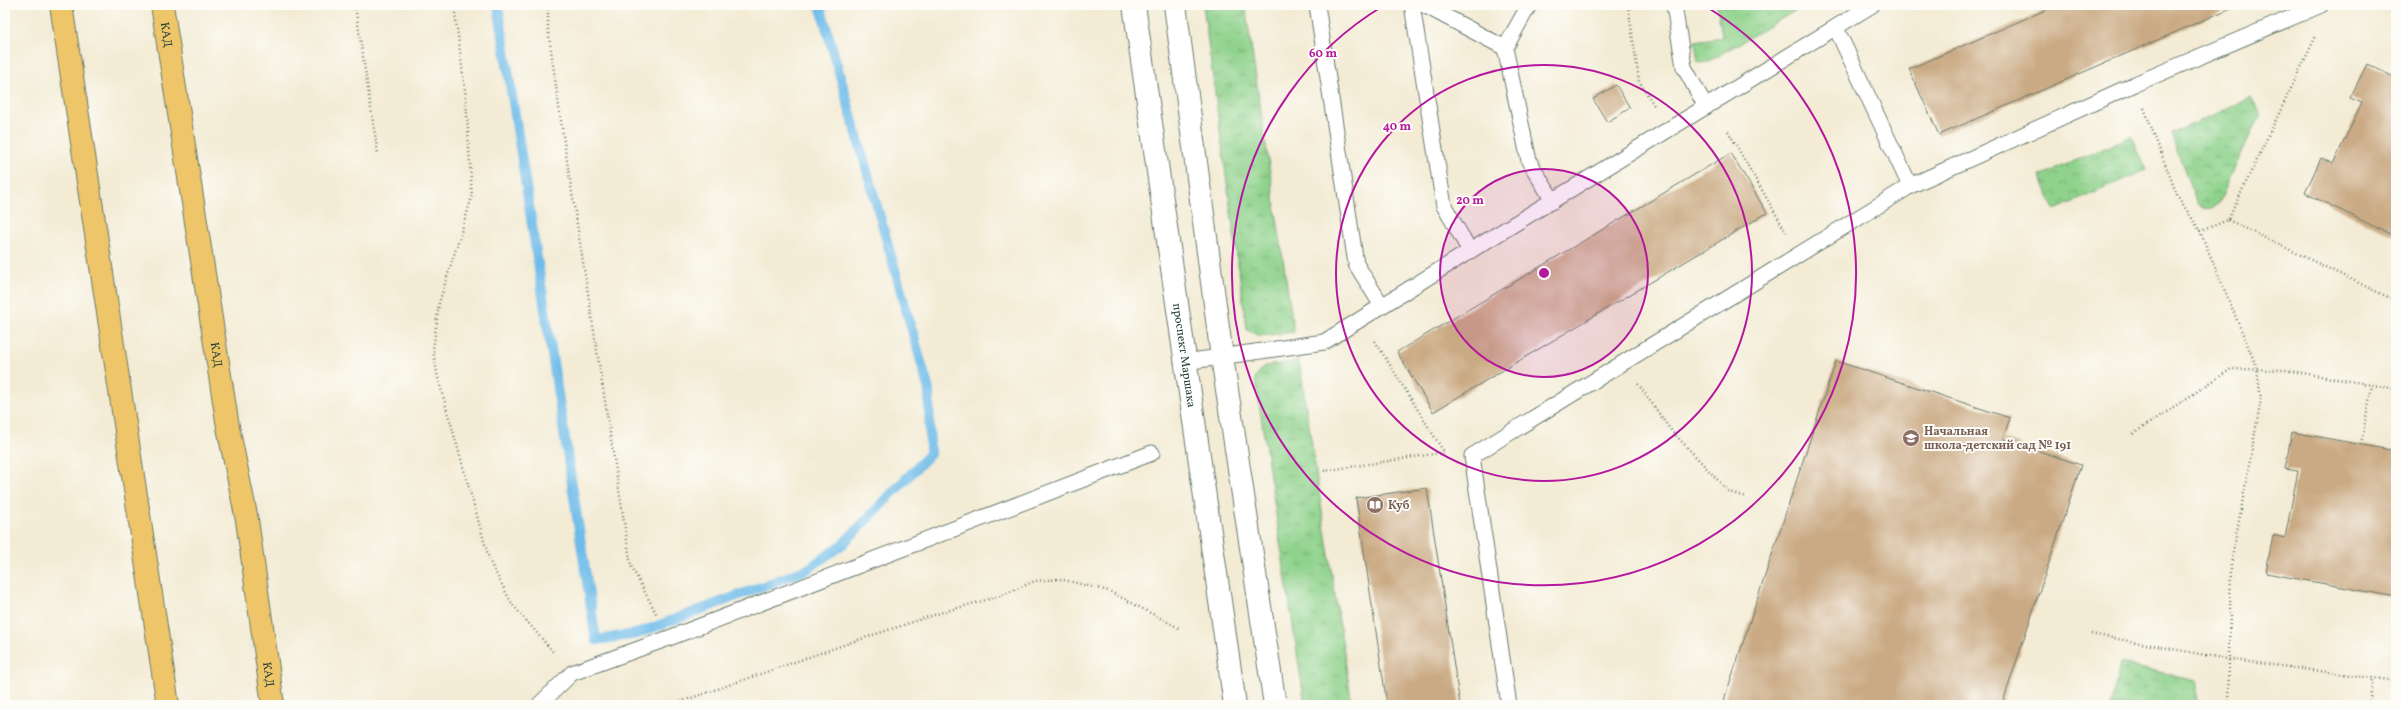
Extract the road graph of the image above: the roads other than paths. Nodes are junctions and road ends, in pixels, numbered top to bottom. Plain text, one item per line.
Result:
1 (61, 5) edge
2 (162, 5) edge
3 (1134, 5) edge
4 (1175, 5) edge
5 (1317, 5) edge
6 (1412, 5) edge
7 (1424, 5) edge
8 (1529, 5) edge
9 (1674, 5) edge
10 (1872, 5) edge
11 (2321, 5) edge
12 (1836, 28) junction
13 (1505, 48) junction
14 (1706, 107) junction
15 (1910, 186) junction
16 (1553, 201) junction
17 (1470, 251) junction
18 (1382, 306) junction
19 (1222, 357) junction
20 (1185, 362) junction
21 (1152, 453) dead end
22 (168, 705) edge
23 (273, 705) edge
24 (539, 705) edge
25 (1235, 705) edge
26 (1275, 705) edge
27 (1509, 705) edge

1 - 22 highway
2 - 23 highway, КАД
3 - 20 street, проспект Маршака
4 - 19 street
5 - 18 lane
6 - 17 lane
7 - 13 lane
8 - 13 lane
9 - 14 lane
10 - 12 lane
11 - 15 lane
12 - 14 lane
12 - 15 lane
13 - 16 lane
14 - 16 lane
15 - 27 lane
16 - 17 lane
17 - 18 lane
18 - 19 lane
19 - 20 lane
19 - 26 street
20 - 25 street, проспект Маршака
21 - 24 lane

